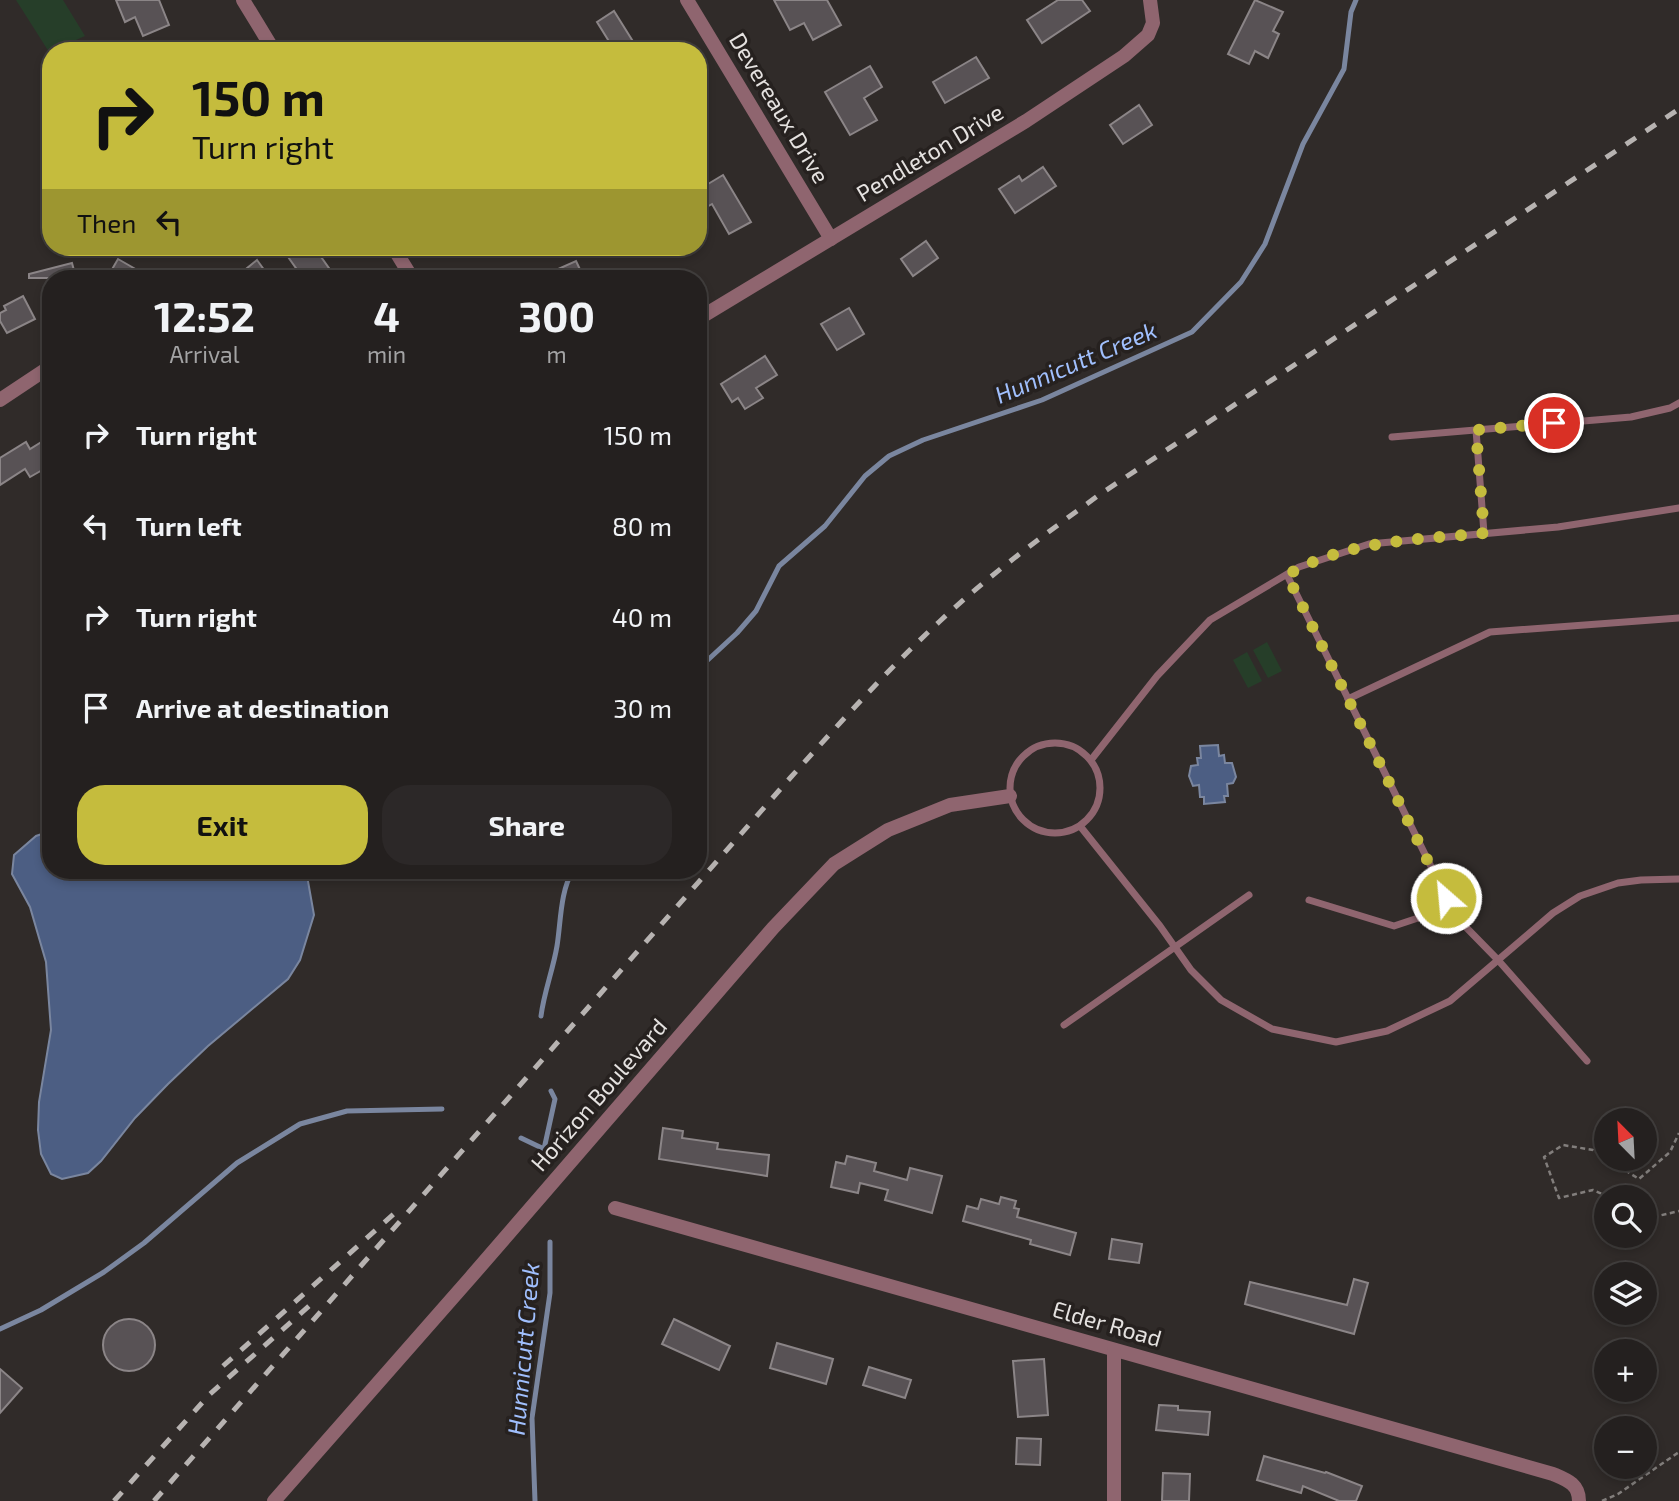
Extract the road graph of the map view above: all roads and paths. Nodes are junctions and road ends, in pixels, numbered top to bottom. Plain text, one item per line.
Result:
1 (243, 0) edge
2 (687, 0) edge
3 (1150, 0) edge
4 (269, 42) edge
5 (831, 239) junction
6 (707, 314) edge
7 (42, 372) edge
8 (0, 400) edge
9 (1679, 403) edge
10 (1476, 430) junction
11 (1392, 437) dead end
12 (1679, 508) edge
13 (1484, 533) junction
14 (1287, 575) junction
15 (1679, 618) edge
16 (1348, 699) junction
17 (1091, 760) junction
18 (1010, 796) junction
19 (1080, 826) junction
20 (1679, 879) edge
21 (1249, 895) dead end
22 (1446, 898) junction
23 (1309, 900) dead end
24 (1175, 947) junction
25 (1498, 960) junction
26 (1064, 1025) dead end
27 (1587, 1061) dead end
28 (1679, 1133) edge
29 (1594, 1190) edge
30 (615, 1208) dead end
31 (1679, 1211) edge
32 (1657, 1216) edge
33 (1114, 1350) junction
34 (1679, 1452) edge
35 (1579, 1498) edge
36 (274, 1501) edge
37 (1114, 1501) edge
38 (1602, 1501) edge

1 - 4 street
2 - 5 street, Devereaux Drive
3 - 5 street, Pendleton Drive
5 - 6 street, Pendleton Drive
7 - 8 street
9 - 10 lane
10 - 11 lane
10 - 13 lane
12 - 13 lane
13 - 14 lane
14 - 16 lane
14 - 17 lane
15 - 16 lane
16 - 22 lane
17 - 18 lane
17 - 19 lane
18 - 19 lane
18 - 36 street, Horizon Boulevard
19 - 24 lane
20 - 25 lane
21 - 24 lane
22 - 23 lane
22 - 25 lane
24 - 25 lane
24 - 26 lane
25 - 27 lane
28 - 29 path
30 - 33 street, Elder Road
31 - 32 path
33 - 35 street, Elder Road
33 - 37 street
34 - 38 path

